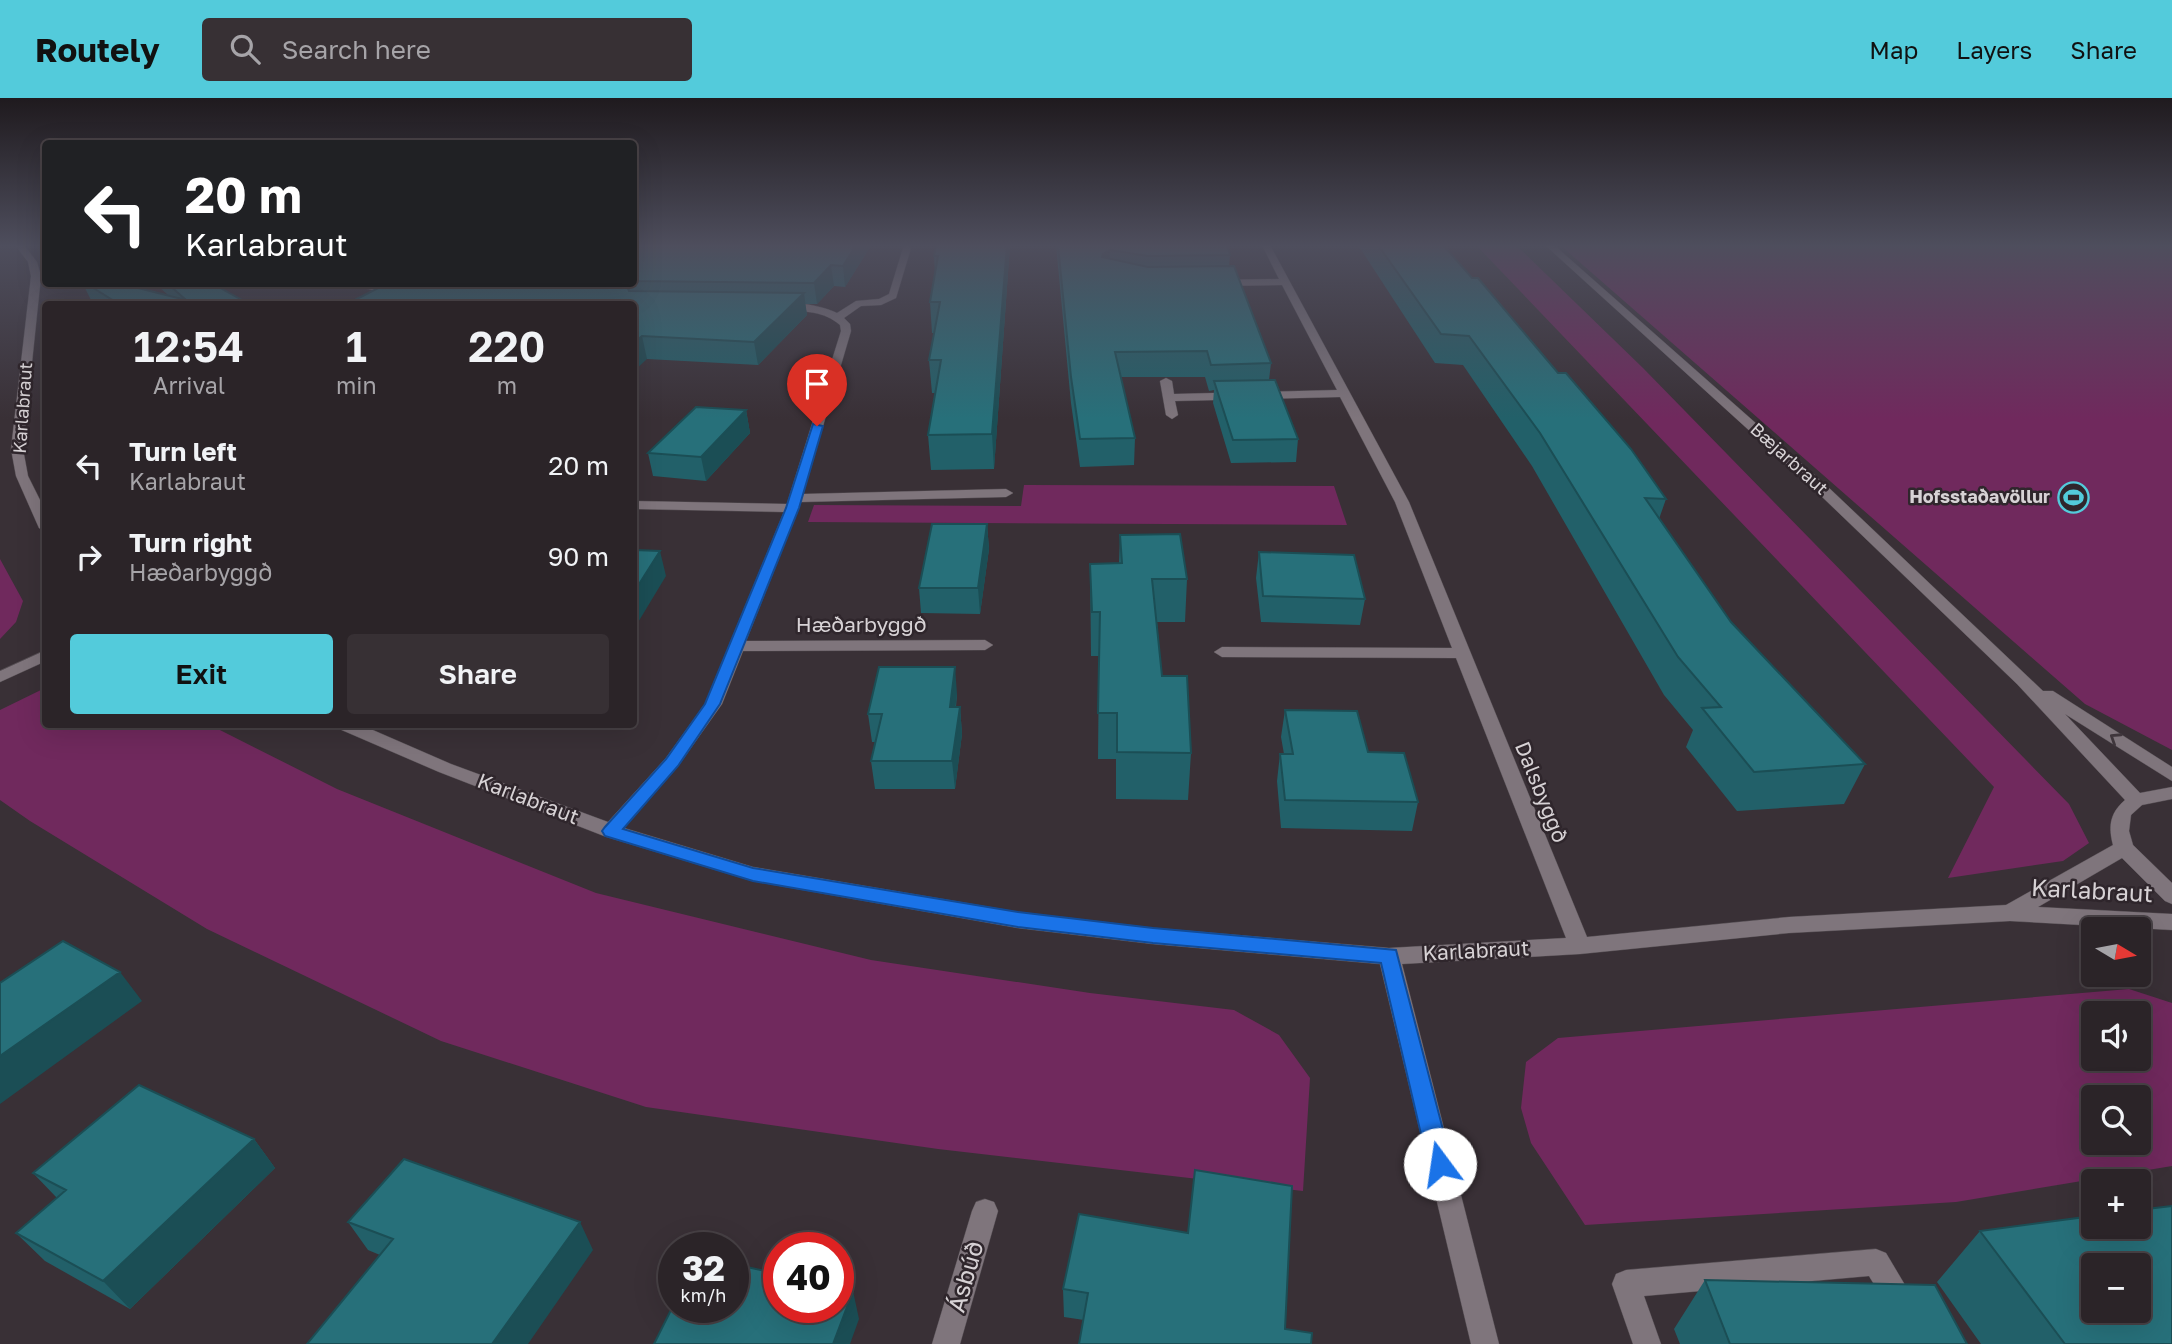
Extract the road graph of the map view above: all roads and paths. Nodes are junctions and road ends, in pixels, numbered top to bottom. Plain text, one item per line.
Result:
1 (37, 303) edge
2 (859, 303) edge
3 (1298, 303) edge
4 (1614, 303) edge
5 (766, 307) edge
6 (838, 317) junction
7 (1166, 380) edge
8 (1345, 394) junction
9 (1169, 398) junction
10 (1172, 415) dead end
11 (1006, 494) dead end
12 (794, 503) junction
13 (637, 505) edge
14 (42, 519) edge
15 (985, 645) dead end
16 (737, 646) junction
17 (1222, 652) dead end
18 (1463, 653) junction
19 (42, 657) edge
20 (0, 677) edge
21 (2023, 680) junction
22 (352, 728) edge
23 (2172, 775) edge
24 (2172, 793) edge
25 (2136, 800) junction
26 (611, 831) junction
27 (2124, 848) junction
28 (2172, 896) edge
29 (2010, 913) junction
30 (2172, 922) edge
31 (1580, 946) junction
32 (1389, 956) junction
33 (985, 1211) dead end
34 (946, 1344) edge
35 (1485, 1344) edge
36 (1647, 1344) edge
37 (1926, 1344) edge

1 - 14 street, Karlabraut
2 - 6 street
3 - 8 street, Dalsbyggð
4 - 21 street, Bæjarbraut
5 - 6 street
6 - 12 street
7 - 9 street
8 - 9 street
8 - 18 street, Dalsbyggð
9 - 10 street
11 - 12 street
12 - 13 street
12 - 16 street
15 - 16 street, Hæðarbyggð
16 - 26 street
17 - 18 street
18 - 31 street, Dalsbyggð
19 - 20 street
23 -> 21 street, Bæjarbraut
21 - 25 street, Bæjarbraut
22 - 26 street, Karlabraut
24 - 25 street
25 - 27 street
26 - 32 street, Karlabraut
27 - 28 street
27 - 29 street, Karlabraut
29 - 30 street, Karlabraut
29 - 31 street, Karlabraut
31 - 32 street, Karlabraut
32 - 35 street
33 - 34 street, Ásbúð
36 - 37 street

